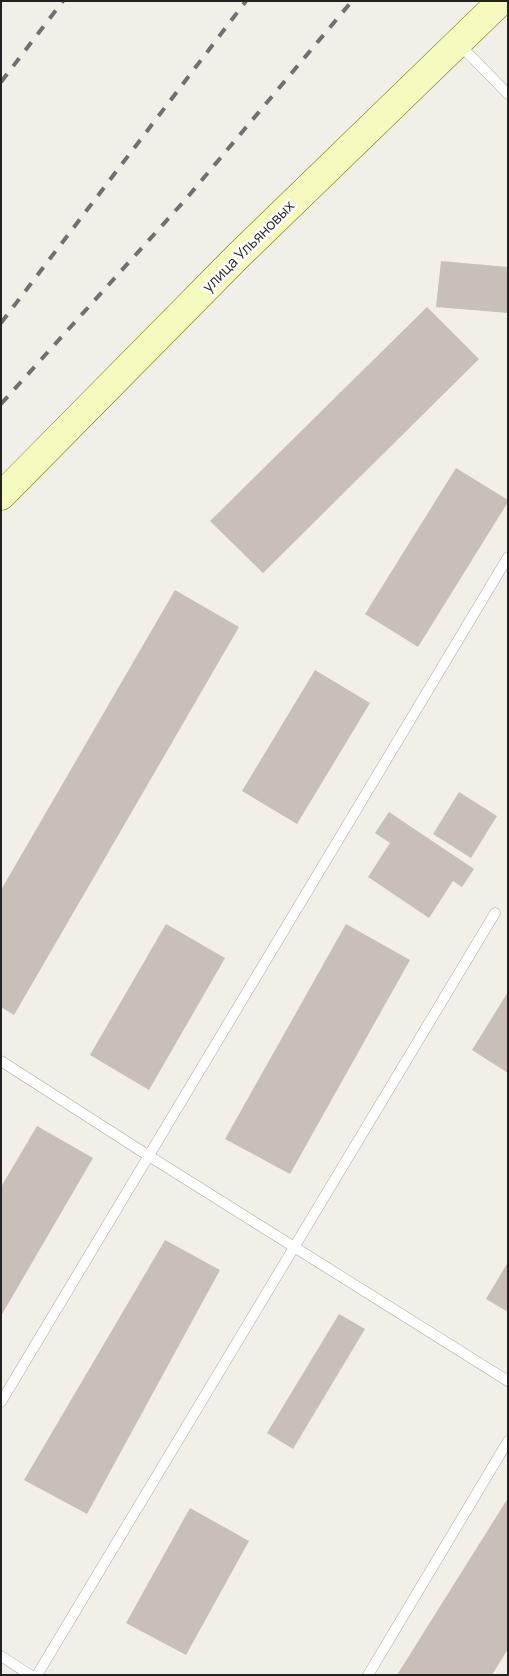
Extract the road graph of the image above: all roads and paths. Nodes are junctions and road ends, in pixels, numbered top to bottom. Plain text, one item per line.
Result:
1 (501, 1) edge
2 (458, 43) junction
3 (508, 94) edge
4 (1, 496) edge
5 (508, 557) edge
6 (495, 913) dead end
7 (1, 1061) edge
8 (148, 1156) junction
9 (294, 1247) junction
10 (508, 1381) edge
11 (1, 1402) edge
12 (508, 1441) edge
13 (1, 1656) edge
14 (30, 1675) edge
15 (37, 1675) edge
16 (368, 1675) edge

1 - 2 street, улица Ульяновых
2 - 3 lane
2 - 4 street, улица Ульяновых
5 - 8 lane
6 - 9 lane
7 - 8 lane
8 - 9 lane
8 - 11 lane
9 - 10 lane
9 - 15 lane
12 - 16 lane
13 - 14 lane

